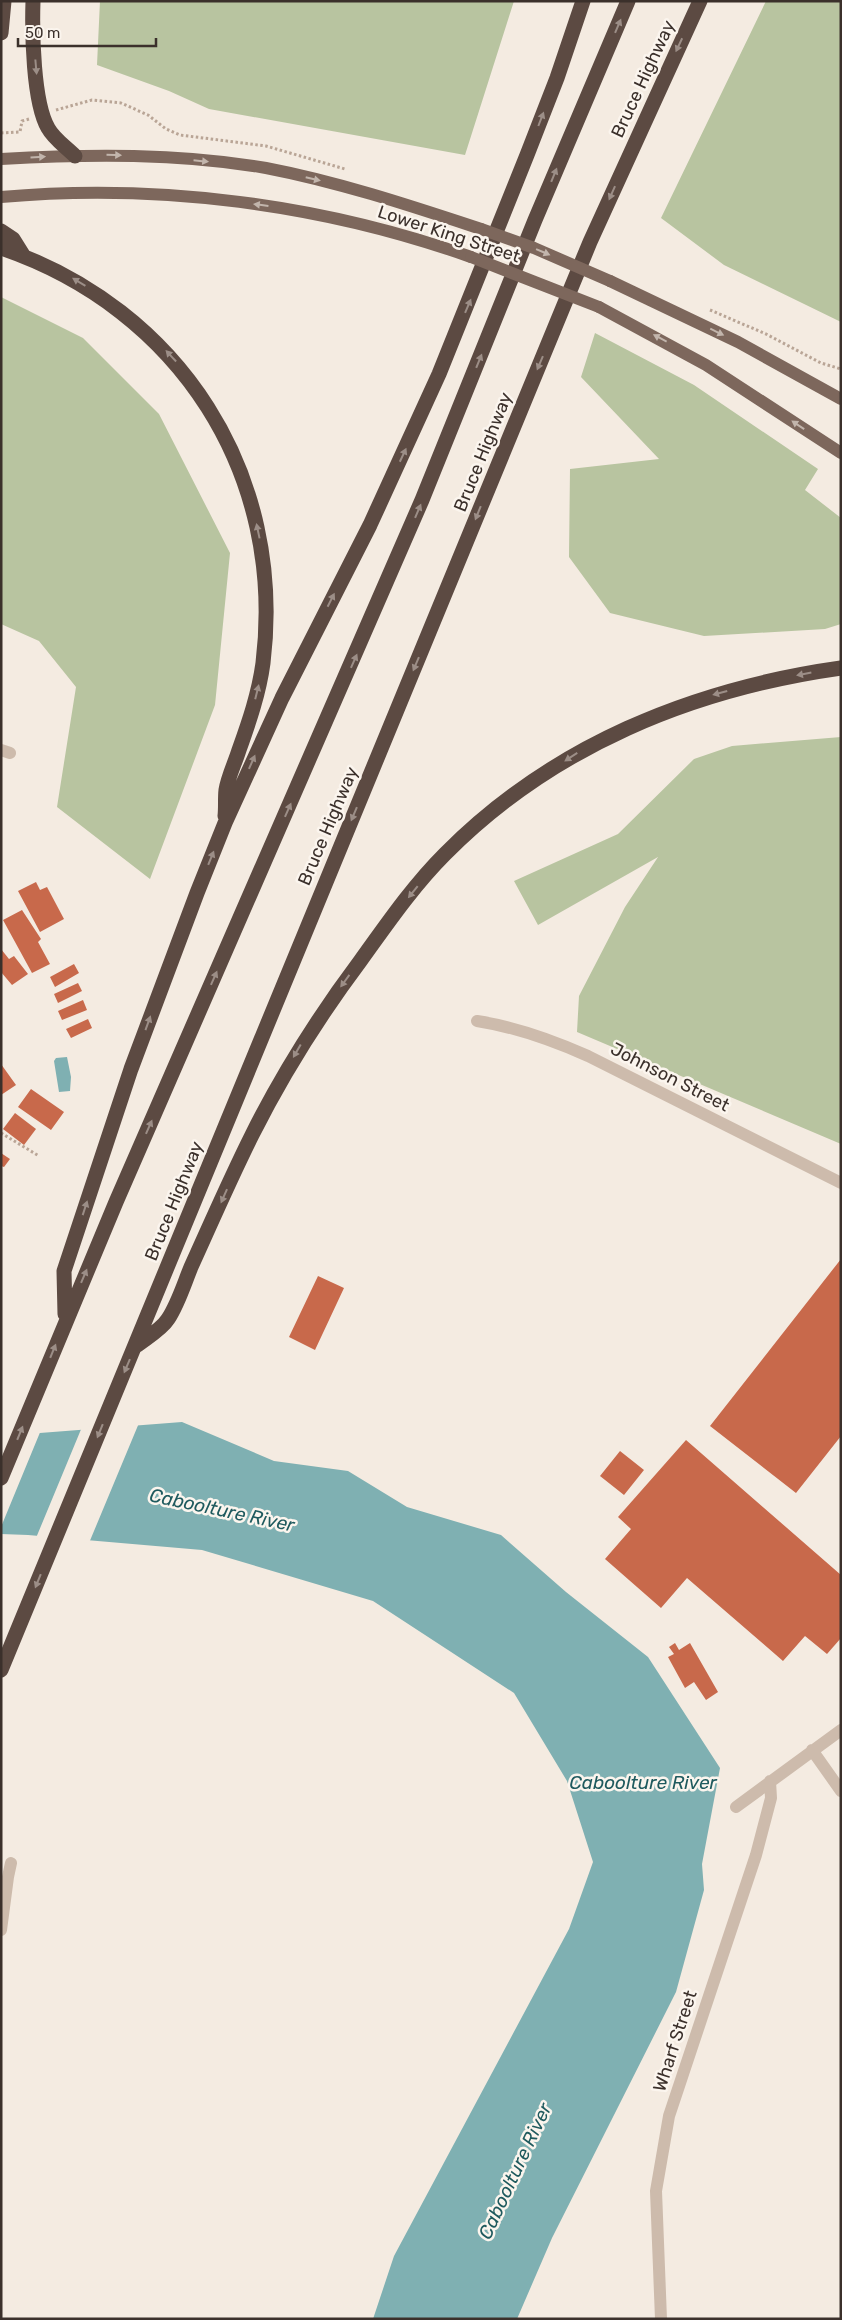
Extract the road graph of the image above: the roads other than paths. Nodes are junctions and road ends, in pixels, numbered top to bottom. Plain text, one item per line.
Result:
1 (4, 1) edge
2 (33, 1) edge
3 (582, 1) edge
4 (628, 1) edge
5 (700, 1) edge
6 (1, 33) edge
7 (75, 156) junction
8 (1, 159) edge
9 (1, 197) edge
10 (1, 230) edge
11 (1, 248) edge
12 (23, 255) junction
13 (841, 399) edge
14 (841, 453) edge
15 (841, 668) edge
16 (225, 823) junction
17 (477, 1021) dead end
18 (841, 1183) edge
19 (66, 1321) junction
20 (135, 1347) junction
21 (1, 1478) edge
22 (1, 1670) edge
23 (841, 1730) edge
24 (812, 1750) junction
25 (770, 1781) junction
26 (841, 1791) edge
27 (736, 1807) dead end
28 (12, 1863) dead end
29 (1, 1930) edge
30 (661, 2319) edge

1 - 6 highway
2 -> 7 highway
16 -> 3 highway
19 -> 4 highway
5 -> 20 highway, Bruce Highway
8 -> 7 main road, Lower King Street
7 -> 13 main road, Lower King Street, bridge
14 -> 9 main road, Lower King Street, bridge
10 - 12 highway
11 - 12 highway
16 -> 12 highway
15 -> 20 highway
19 -> 16 highway
17 - 18 street, Johnson Street
21 -> 19 highway
20 -> 22 highway, Bruce Highway
23 - 24 street
24 - 25 street
24 - 26 street
25 - 27 street
25 - 30 street, Wharf Street
28 - 29 street

